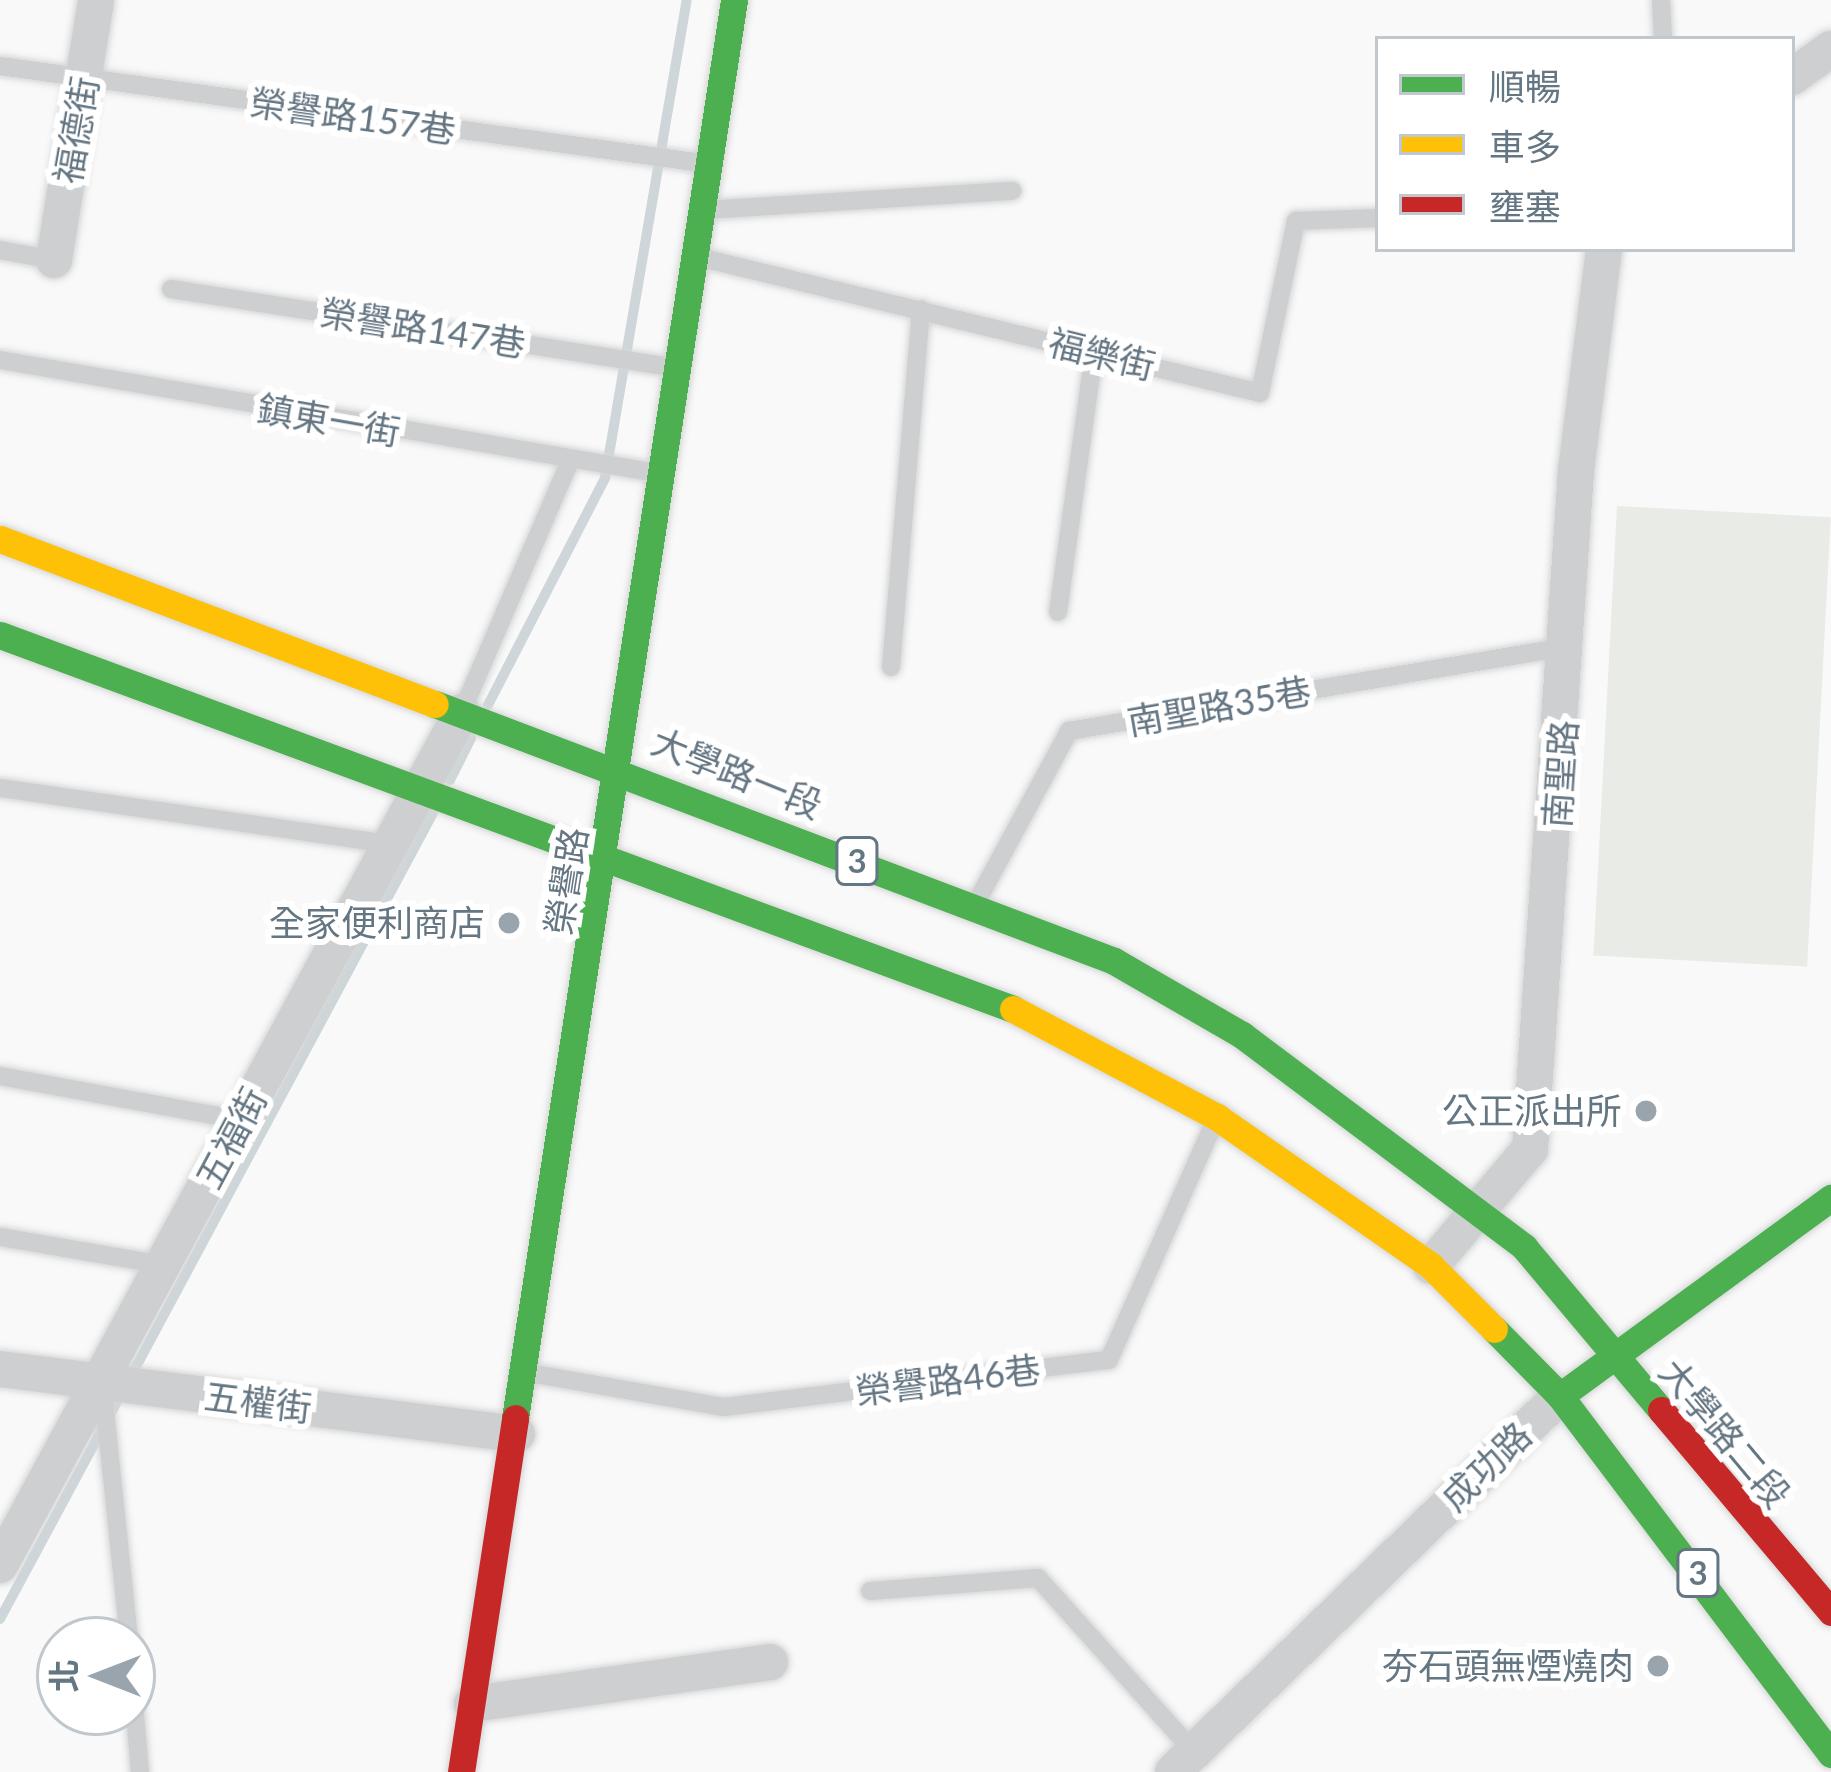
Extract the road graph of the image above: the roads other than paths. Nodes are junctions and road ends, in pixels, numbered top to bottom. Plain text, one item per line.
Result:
1 (96, 0) edge
2 (734, 0) edge
3 (1661, 0) edge
4 (1663, 36) edge
5 (1831, 49) edge
6 (0, 66) edge
7 (1795, 75) edge
8 (86, 80) junction
9 (705, 164) junction
10 (1012, 191) dead end
11 (700, 211) junction
12 (1375, 218) edge
13 (0, 250) edge
14 (1604, 252) edge
15 (694, 256) junction
16 (54, 260) joint
17 (171, 289) dead end
18 (921, 309) junction
19 (1094, 352) junction
20 (0, 361) edge
21 (675, 368) junction
22 (569, 463) junction
23 (659, 474) junction
24 (0, 539) edge
25 (1058, 612) dead end
26 (0, 635) edge
27 (1570, 646) junction
28 (891, 667) dead end
29 (462, 712) junction
30 (621, 765) junction
31 (0, 788) edge
32 (415, 790) junction
33 (388, 844) junction
34 (606, 854) junction
35 (972, 910) junction
36 (0, 1076) edge
37 (1216, 1117) junction
38 (240, 1120) junction
39 (1831, 1198) edge
40 (1485, 1209) junction
41 (0, 1237) edge
42 (163, 1264) junction
43 (1432, 1266) junction
44 (1613, 1353) junction
45 (0, 1370) edge
46 (524, 1372) junction
47 (101, 1381) junction
48 (1560, 1396) junction
49 (517, 1434) junction
50 (0, 1565) edge
51 (869, 1591) dead end
52 (1831, 1612) edge
53 (127, 1616) edge
54 (770, 1662) dead end
55 (472, 1704) junction
56 (137, 1736) edge
57 (1831, 1754) edge
58 (1184, 1762) edge
59 (140, 1772) edge
60 (461, 1772) edge

1 - 8 street, 福德街
2 - 9 main road, 榮譽路
3 - 4 lane
5 - 7 street
6 - 8 lane, 榮譽路157巷
8 - 9 lane, 榮譽路157巷
8 - 16 street, 福德街
9 - 11 main road, 榮譽路
10 - 11 lane
11 - 15 main road, 榮譽路
12 - 19 lane, 福樂街
13 - 16 lane
14 - 27 street, 南聖路
15 - 18 lane, 福樂街
15 - 21 main road, 榮譽路
17 - 21 lane, 榮譽路147巷
18 - 19 lane, 福樂街
18 - 28 lane
19 - 25 lane
20 - 22 lane, 鎮東一街
21 - 23 main road, 榮譽路
22 - 23 lane, 鎮東一街
22 - 29 lane
23 - 30 main road, 榮譽路
24 - 29 main road, 大學路一段 / 3
26 - 32 main road, 3
27 - 35 lane, 南聖路35巷
27 - 40 street, 南聖路
29 - 30 main road, 大學路一段 / 3
29 - 32 street, 五福街
30 - 34 main road, 榮譽路
30 - 35 main road, 大學路一段 / 3
31 - 33 lane
32 - 33 street, 五福街
32 - 34 main road, 3
33 - 38 street, 五福街
34 - 37 main road, 3
34 - 46 main road, 榮譽路
35 - 40 main road, 大學路一段 / 3
36 - 38 lane
37 - 43 main road, 3
37 - 46 lane, 榮譽路46巷
38 - 42 street, 五福街
39 - 44 main road, 成功路
40 - 43 street, 南聖路
40 - 44 main road, 大學路一段 / 3
41 - 42 lane
42 - 47 street, 五福街
43 - 48 main road, 3
44 - 48 main road, 成功路
44 - 52 main road, 大學路二段 / 3
45 - 47 street, 五權街
46 - 49 main road, 榮譽路
47 - 49 street, 五權街
47 - 50 street, 五福街
47 - 53 lane
48 - 57 main road, 3
48 - 58 street, 成功路
49 - 55 main road, 榮譽路
51 - 58 lane
54 - 55 street
55 - 60 main road, 榮譽路
56 - 59 lane

